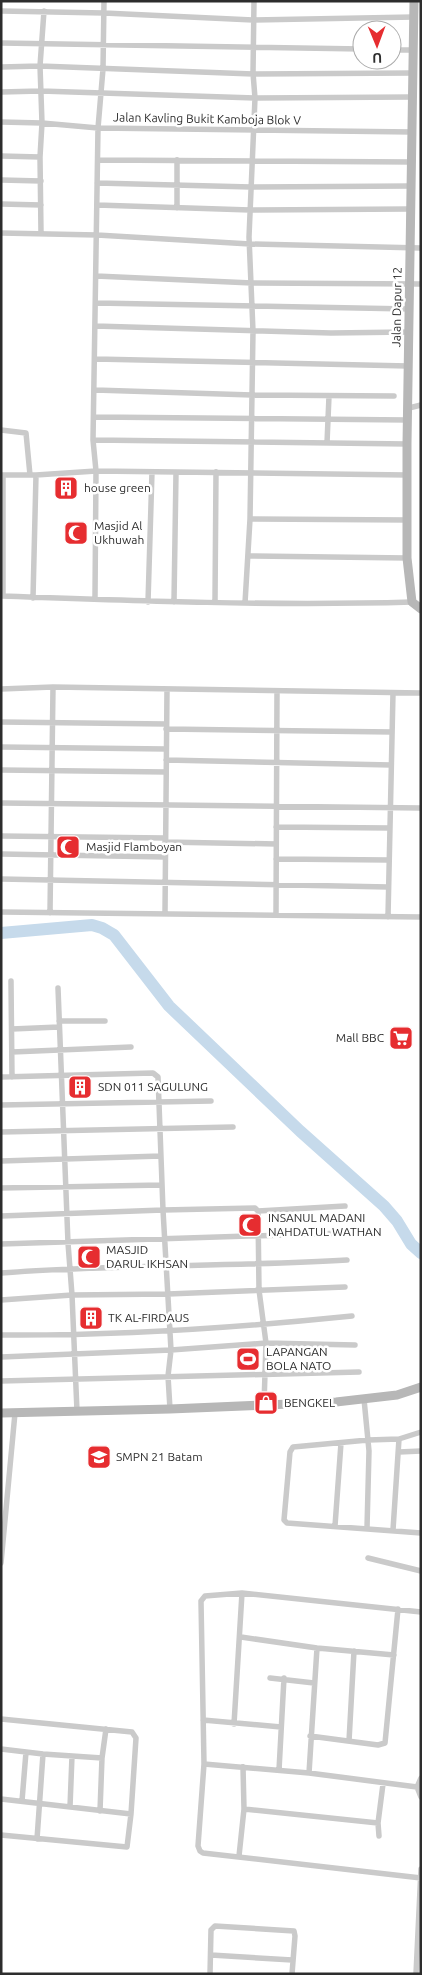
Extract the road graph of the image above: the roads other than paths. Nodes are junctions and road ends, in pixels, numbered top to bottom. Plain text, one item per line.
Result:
1 (104, 1) edge
2 (254, 1) edge
3 (414, 1) edge
4 (1, 11) edge
5 (44, 11) junction
6 (104, 13) junction
7 (414, 17) junction
8 (253, 20) junction
9 (1, 43) edge
10 (42, 44) junction
11 (104, 45) junction
12 (254, 48) junction
13 (352, 49) edge
14 (402, 50) edge
15 (413, 50) junction
16 (40, 66) junction
17 (1, 67) edge
18 (103, 69) junction
19 (413, 73) junction
20 (253, 74) junction
21 (41, 91) junction
22 (1, 92) edge
23 (100, 94) junction
24 (412, 97) junction
25 (255, 98) junction
26 (1, 122) edge
27 (42, 123) junction
28 (98, 128) junction
29 (254, 130) junction
30 (412, 132) junction
31 (1, 156) edge
32 (40, 157) junction
33 (98, 160) junction
34 (178, 160) junction
35 (251, 162) junction
36 (412, 162) junction
37 (1, 180) edge
38 (41, 181) junction
39 (97, 183) junction
40 (177, 184) junction
41 (411, 186) junction
42 (250, 187) junction
43 (1, 204) edge
44 (41, 205) junction
45 (97, 205) junction
46 (178, 208) junction
47 (410, 209) junction
48 (250, 210) junction
49 (1, 233) edge
50 (40, 233) junction
51 (97, 235) junction
52 (250, 244) junction
53 (411, 248) junction
54 (421, 248) edge
55 (96, 276) junction
56 (252, 283) junction
57 (410, 284) junction
58 (421, 284) edge
59 (96, 302) junction
60 (252, 307) junction
61 (409, 309) junction
62 (95, 326) junction
63 (254, 331) junction
64 (408, 332) junction
65 (95, 359) junction
66 (252, 363) junction
67 (408, 366) junction
68 (95, 390) junction
69 (252, 395) junction
70 (329, 396) junction
71 (394, 396) dead end
72 (421, 405) edge
73 (409, 408) junction
74 (94, 417) junction
75 (251, 417) junction
76 (327, 419) junction
77 (408, 420) junction
78 (1, 430) edge
79 (93, 440) junction
80 (250, 442) junction
81 (328, 443) junction
82 (407, 444) junction
83 (96, 471) junction
84 (152, 472) junction
85 (216, 472) junction
86 (250, 472) junction
87 (176, 473) junction
88 (2, 475) edge
89 (33, 475) junction
90 (407, 475) junction
91 (250, 519) junction
92 (408, 520) junction
93 (248, 556) junction
94 (407, 558) junction
95 (2, 596) edge
96 (33, 598) junction
97 (95, 598) junction
98 (148, 602) junction
99 (174, 602) junction
100 (215, 602) junction
101 (412, 602) junction
102 (246, 603) junction
103 (421, 609) edge
104 (53, 687) junction
105 (1, 689) edge
106 (167, 689) junction
107 (278, 691) junction
108 (393, 692) junction
109 (421, 694) edge
110 (1, 722) edge
111 (52, 723) junction
112 (166, 727) junction
113 (277, 731) junction
114 (392, 732) junction
115 (1, 747) edge
116 (52, 748) junction
117 (166, 749) junction
118 (166, 760) junction
119 (276, 763) junction
120 (391, 765) junction
121 (1, 770) edge
122 (52, 771) junction
123 (166, 772) junction
124 (1, 803) edge
125 (51, 804) junction
126 (166, 805) junction
127 (276, 806) junction
128 (390, 808) junction
129 (421, 808) edge
130 (276, 827) junction
131 (390, 828) junction
132 (1, 836) edge
133 (50, 837) junction
134 (165, 840) junction
135 (276, 844) junction
136 (1, 854) edge
137 (50, 855) junction
138 (165, 857) junction
139 (276, 859) junction
140 (389, 860) junction
141 (1, 879) edge
142 (50, 879) junction
143 (165, 881) junction
144 (276, 886) junction
145 (388, 887) junction
146 (1, 912) edge
147 (50, 912) junction
148 (164, 914) junction
149 (276, 915) junction
150 (388, 917) junction
151 (421, 917) edge
152 (11, 981) dead end
153 (58, 988) dead end
154 (105, 1021) dead end
155 (59, 1024) junction
156 (12, 1028) junction
157 (131, 1047) dead end
158 (60, 1050) junction
159 (12, 1052) junction
160 (61, 1076) junction
161 (1, 1077) edge
162 (12, 1077) junction
163 (158, 1101) junction
164 (211, 1101) dead end
165 (63, 1102) junction
166 (1, 1105) edge
167 (233, 1127) dead end
168 (160, 1129) junction
169 (1, 1132) edge
170 (64, 1132) junction
171 (161, 1156) junction
172 (64, 1159) junction
173 (1, 1161) edge
174 (65, 1185) junction
175 (162, 1185) junction
176 (1, 1188) edge
177 (345, 1206) dead end
178 (163, 1210) junction
179 (258, 1211) junction
180 (68, 1214) junction
181 (1, 1216) edge
182 (345, 1233) dead end
183 (259, 1237) junction
184 (165, 1239) junction
185 (68, 1243) junction
186 (1, 1244) edge
187 (346, 1260) dead end
188 (259, 1265) junction
189 (166, 1266) junction
190 (70, 1268) junction
191 (1, 1273) edge
192 (345, 1287) dead end
193 (259, 1290) junction
194 (168, 1294) junction
195 (72, 1295) junction
196 (1, 1300) edge
197 (352, 1316) dead end
198 (264, 1325) junction
199 (170, 1331) junction
200 (1, 1335) edge
201 (75, 1336) junction
202 (266, 1343) junction
203 (355, 1345) dead end
204 (171, 1350) junction
205 (76, 1355) junction
206 (1, 1357) edge
207 (359, 1372) dead end
208 (266, 1374) junction
209 (168, 1376) junction
210 (76, 1380) junction
211 (1, 1381) edge
212 (421, 1387) edge
213 (364, 1399) junction
214 (264, 1404) junction
215 (170, 1410) junction
216 (77, 1411) junction
217 (15, 1413) junction
218 (1, 1414) edge
219 (421, 1432) edge
220 (368, 1440) junction
221 (399, 1440) junction
222 (341, 1442) junction
223 (421, 1451) edge
224 (399, 1452) junction
225 (335, 1526) junction
226 (366, 1528) junction
227 (393, 1530) junction
228 (421, 1532) edge
229 (368, 1558) dead end
230 (1, 1563) edge
231 (421, 1571) edge
232 (242, 1593) junction
233 (398, 1609) junction
234 (421, 1612) edge
235 (241, 1637) junction
236 (317, 1648) junction
237 (354, 1651) junction
238 (394, 1655) junction
239 (270, 1678) dead end
240 (284, 1678) junction
241 (314, 1683) junction
242 (1, 1719) edge
243 (203, 1720) junction
244 (234, 1724) junction
245 (281, 1727) junction
246 (106, 1729) junction
247 (310, 1736) junction
248 (349, 1741) junction
249 (1, 1749) edge
250 (26, 1752) junction
251 (43, 1754) junction
252 (72, 1756) junction
253 (102, 1758) junction
254 (204, 1764) junction
255 (243, 1767) junction
256 (279, 1770) junction
257 (309, 1773) junction
258 (421, 1778) edge
259 (383, 1784) junction
260 (417, 1786) junction
261 (421, 1797) edge
262 (1, 1799) edge
263 (22, 1801) junction
264 (40, 1804) junction
265 (70, 1807) junction
266 (244, 1809) junction
267 (100, 1811) junction
268 (131, 1814) junction
269 (378, 1823) junction
270 (1, 1835) edge
271 (378, 1836) dead end
272 (37, 1839) junction
273 (239, 1856) junction
274 (421, 1869) edge
275 (420, 1878) edge
276 (419, 1944) edge
277 (211, 1955) junction
278 (292, 1960) junction
279 (210, 1974) edge
280 (292, 1974) edge
281 (416, 1974) edge

1 - 6 street
2 - 8 street
3 - 7 street, Jalan Dapur 12
4 - 5 street
5 - 6 street
5 - 10 street
6 - 8 street
6 - 11 street
7 - 8 street
7 - 15 street, Jalan Dapur 12
8 - 12 street
9 - 10 street
10 - 11 street
10 - 16 street
11 - 12 street
11 - 18 street
12 - 13 street
12 - 20 street
14 - 15 street
15 - 19 street, Jalan Dapur 12
16 - 17 street
16 - 18 street
16 - 21 street
18 - 20 street
18 - 23 street
19 - 20 street
19 - 24 street, Jalan Dapur 12
20 - 25 street
21 - 22 street
21 - 23 street
21 - 27 street
23 - 25 street
23 - 28 street
24 - 25 street
24 - 30 street, Jalan Dapur 12
25 - 29 street
26 - 27 street, Jalan Kavling Bukit Kamboja Blok V
27 - 28 street, Jalan Kavling Bukit Kamboja Blok V
27 - 32 street
28 - 29 street, Jalan Kavling Bukit Kamboja Blok V
28 - 33 street
29 - 30 street, Jalan Kavling Bukit Kamboja Blok V
29 - 35 street
30 - 36 street, Jalan Dapur 12
31 - 32 street
32 - 38 street
33 - 34 street
33 - 39 street
34 - 35 street
34 - 40 street
35 - 36 street
35 - 42 street
36 - 41 street, Jalan Dapur 12
37 - 38 street
38 - 44 street
39 - 40 street
39 - 45 street
40 - 42 street
40 - 46 street
41 - 42 street
41 - 47 street, Jalan Dapur 12
42 - 48 street
43 - 44 street
44 - 50 street
45 - 46 street
45 - 51 street
46 - 48 street
47 - 48 street
47 - 53 street, Jalan Dapur 12
48 - 52 street
49 - 50 street
50 - 51 street
51 - 52 street
51 - 55 street
52 - 53 street
52 - 56 street
53 - 54 street
53 - 57 street, Jalan Dapur 12
55 - 56 street
55 - 59 street
56 - 57 street
56 - 60 street
57 - 58 street
57 - 61 street, Jalan Dapur 12
59 - 60 street
59 - 62 street
60 - 61 street
60 - 63 street
61 - 64 street, Jalan Dapur 12
62 - 63 street
62 - 65 street
63 - 64 street
63 - 66 street
64 - 67 street, Jalan Dapur 12
65 - 66 street
65 - 68 street
66 - 67 street
66 - 69 street
67 - 73 street, Jalan Dapur 12
68 - 69 street
68 - 74 street
69 - 70 street
69 - 75 street
70 - 71 street
70 - 76 street
72 - 73 street
73 - 77 street, Jalan Dapur 12
74 - 75 street
74 - 79 street
75 - 76 street
75 - 80 street
76 - 77 street
76 - 81 street
77 - 82 street, Jalan Dapur 12
78 - 89 street
79 - 80 street
79 - 83 street
80 - 81 street
80 - 86 street
81 - 82 street
82 - 90 street, Jalan Dapur 12
83 - 84 street
83 - 89 street
83 - 97 street
84 - 87 street
84 - 98 street
85 - 86 street
85 - 87 street
85 - 100 street
86 - 90 street
86 - 91 street
87 - 99 street
88 - 89 street
88 - 95 street
89 - 96 street
90 - 92 street, Jalan Dapur 12
91 - 92 street
91 - 93 street
92 - 94 street, Jalan Dapur 12
93 - 94 street
93 - 102 street
94 - 101 street, Jalan Dapur 12
95 - 96 street
96 - 97 street
97 - 98 street
98 - 99 street
99 - 100 street
100 - 102 street
101 - 102 street
101 - 103 street
104 - 105 street
104 - 106 street
104 - 111 street
106 - 107 street
106 - 112 street
107 - 108 street
107 - 113 street
108 - 109 street
108 - 114 street
110 - 111 street
111 - 112 street
111 - 116 street
112 - 113 street
112 - 117 street
113 - 114 street
113 - 119 street
114 - 120 street
115 - 116 street
116 - 117 street
116 - 122 street
117 - 118 street
118 - 119 street
118 - 123 street
119 - 120 street
119 - 127 street
120 - 128 street
121 - 122 street
122 - 123 street
122 - 125 street
123 - 126 street
124 - 125 street
125 - 126 street
125 - 133 street
126 - 127 street
126 - 134 street
127 - 128 street
127 - 130 street
128 - 129 street
128 - 131 street
130 - 131 street
130 - 135 street
131 - 140 street
132 - 133 street
133 - 134 street
133 - 137 street
134 - 135 street
134 - 138 street
135 - 139 street
136 - 137 street
137 - 138 street
137 - 142 street
138 - 143 street
139 - 140 street
139 - 144 street
140 - 145 street
141 - 142 street
142 - 143 street
142 - 147 street
143 - 144 street
143 - 148 street
144 - 145 street
144 - 149 street
145 - 150 street
146 - 147 street
147 - 148 street
148 - 149 street
149 - 150 street
150 - 151 street
152 - 156 street
153 - 155 street
154 - 155 street
155 - 156 street
155 - 158 street
156 - 159 street
157 - 158 street
158 - 159 street
158 - 160 street
159 - 162 street
160 - 162 street
160 - 163 street
160 - 165 street
161 - 162 street
163 - 164 street
163 - 165 street
163 - 168 street
165 - 166 street
165 - 170 street
167 - 168 street
168 - 170 street
168 - 171 street
169 - 170 street
170 - 172 street
171 - 172 street
171 - 175 street
172 - 173 street
172 - 174 street
174 - 175 street
174 - 176 street
174 - 180 street
175 - 178 street
177 - 179 street
178 - 179 street
178 - 180 street
178 - 184 street
179 - 183 street
180 - 181 street
180 - 185 street
182 - 183 street
183 - 184 street
183 - 188 street
184 - 185 street
184 - 189 street
185 - 186 street
185 - 190 street
187 - 188 street
188 - 189 street
188 - 193 street
189 - 190 street
189 - 194 street
190 - 191 street
190 - 195 street
192 - 193 street
193 - 194 street
193 - 198 street
194 - 195 street
194 - 199 street
195 - 196 street
195 - 201 street
197 - 198 street
198 - 199 street
198 - 202 street
199 - 201 street
199 - 204 street
200 - 201 street
201 - 205 street
202 - 203 street
202 - 204 street
202 - 208 street
204 - 205 street
204 - 209 street
205 - 206 street
205 - 210 street
207 - 208 street
208 - 209 street
208 - 214 street
209 - 210 street
209 - 215 street
210 - 211 street
210 - 216 street
212 - 213 street
213 - 214 street
213 - 220 street
214 - 215 street
215 - 216 street
216 - 217 street
217 - 218 street
217 - 230 street
219 - 221 street
220 - 221 street
220 - 222 street
220 - 226 street
221 - 224 street
222 - 225 street
222 - 225 street
223 - 224 street
224 - 227 street
225 - 226 street
226 - 227 street
227 - 228 street
229 - 231 street
232 - 233 street
232 - 235 street
232 - 243 street
233 - 234 street
233 - 238 street
235 - 236 street
235 - 244 street
236 - 237 street
236 - 241 street
237 - 238 street
237 - 248 street
238 - 248 street
239 - 240 street
240 - 241 street
240 - 245 street
241 - 247 street
242 - 246 street
243 - 244 street
243 - 254 street
244 - 245 street
245 - 256 street
246 - 253 street
246 - 268 street
247 - 248 street
247 - 257 street
249 - 250 street
250 - 251 street
250 - 263 street
251 - 252 street
251 - 264 street
252 - 253 street
252 - 265 street
253 - 267 street
254 - 255 street
254 - 273 street
255 - 256 street
255 - 266 street
256 - 257 street
257 - 259 street
258 - 260 street
259 - 260 street
259 - 269 street
260 - 261 street
262 - 263 street
263 - 264 street
264 - 265 street
264 - 272 street
265 - 267 street
266 - 269 street
266 - 273 street
267 - 268 street
268 - 272 street
269 - 271 street
270 - 272 street
273 - 275 street
274 - 275 street
275 - 276 street
276 - 281 street
277 - 278 street
277 - 278 street
277 - 279 street
278 - 280 street

